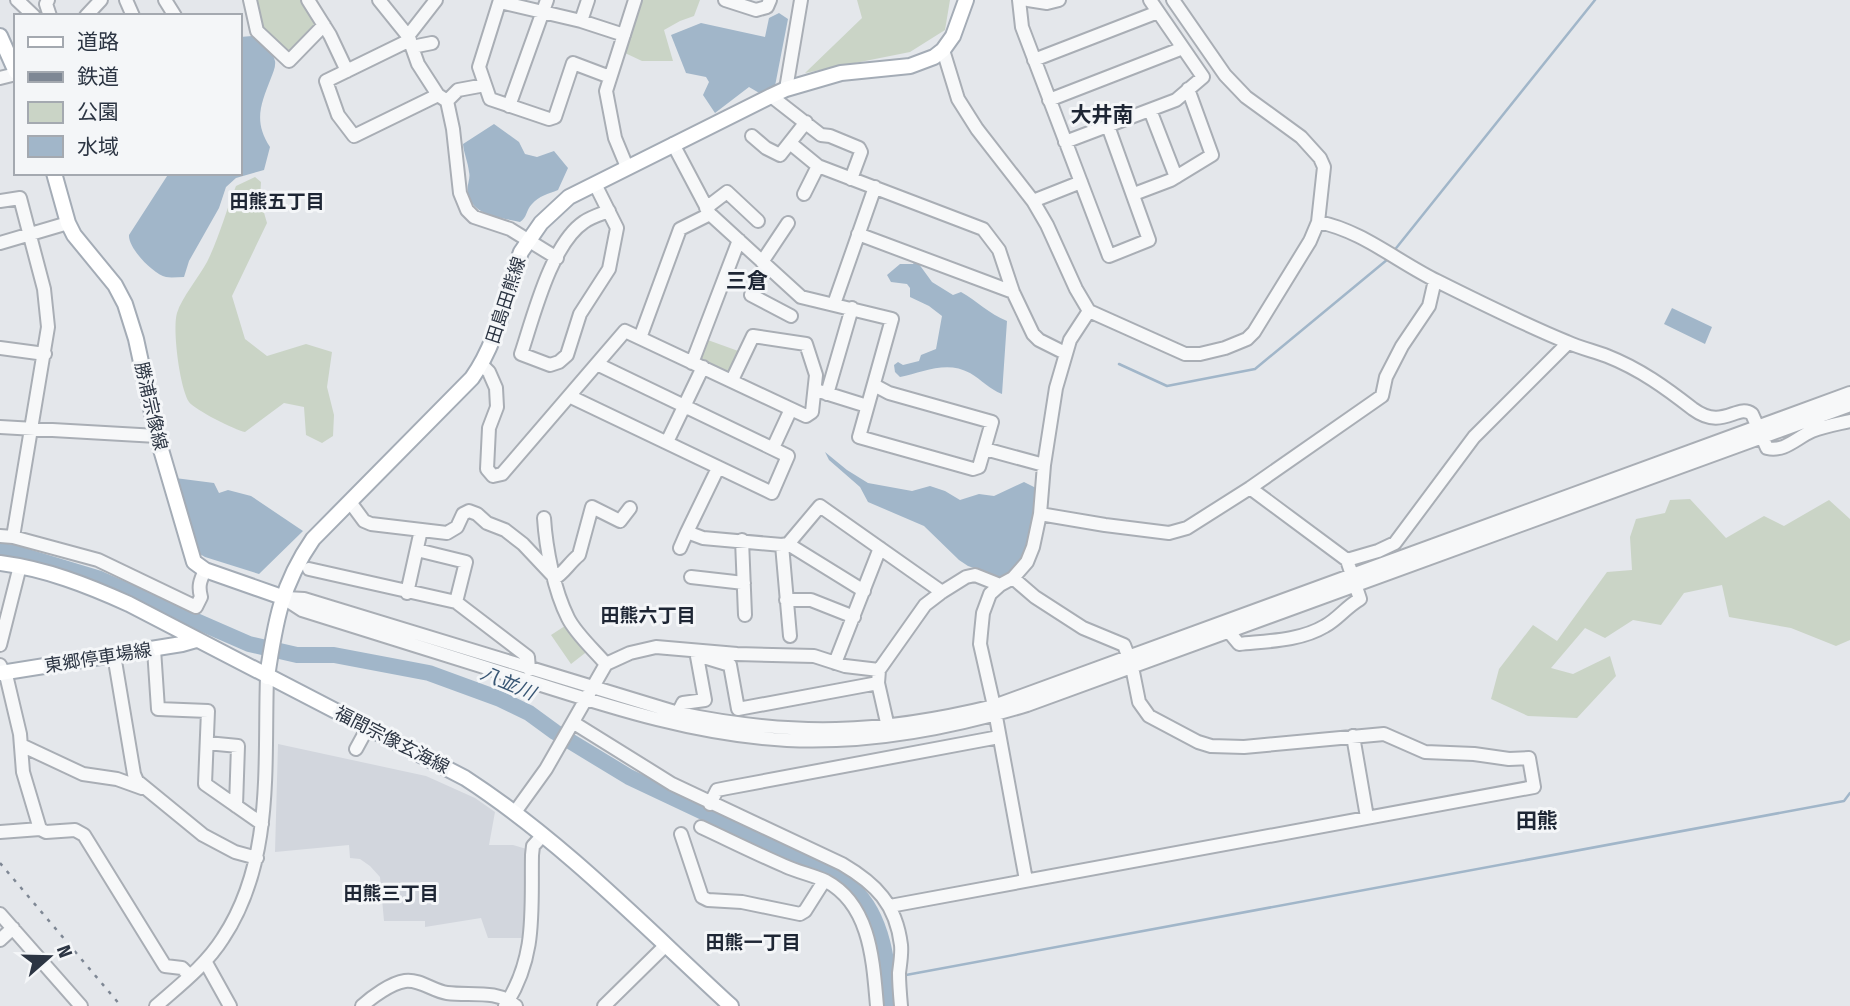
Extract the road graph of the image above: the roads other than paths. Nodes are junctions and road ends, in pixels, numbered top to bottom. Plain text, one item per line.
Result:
1 (17, 0) edge
2 (101, 0) edge
3 (250, 0) edge
4 (308, 0) edge
5 (436, 0) edge
6 (588, 0) edge
7 (635, 0) edge
8 (725, 0) edge
9 (770, 0) edge
10 (801, 0) edge
11 (966, 0) edge
12 (1019, 0) edge
13 (1028, 0) edge
14 (1059, 0) edge
15 (1150, 0) edge
16 (1173, 0) edge
17 (500, 1) edge
18 (384, 2) edge
19 (545, 6) edge
20 (1158, 12) junction
21 (32, 14) edge
22 (88, 14) edge
23 (581, 21) junction
24 (324, 25) junction
25 (0, 36) edge
26 (624, 36) junction
27 (410, 41) junction
28 (432, 43) dead end
29 (1183, 48) junction
30 (943, 50) junction
31 (1034, 60) junction
32 (14, 68) edge
33 (346, 71) junction
34 (610, 77) junction
35 (485, 85) junction
36 (786, 89) junction
37 (1188, 89) junction
38 (771, 96) junction
39 (442, 98) junction
40 (1049, 100) junction
41 (509, 106) junction
42 (1150, 110) junction
43 (806, 121) junction
44 (1108, 126) junction
45 (752, 136) dead end
46 (1065, 142) junction
47 (790, 143) junction
48 (673, 145) junction
49 (818, 166) junction
50 (627, 167) junction
51 (55, 175) edge
52 (1176, 177) junction
53 (851, 178) junction
54 (1081, 182) junction
55 (596, 184) junction
56 (875, 187) junction
57 (804, 194) dead end
58 (1134, 194) junction
59 (0, 201) edge
60 (1033, 201) junction
61 (609, 211) junction
62 (708, 211) junction
63 (758, 221) dead end
64 (1318, 222) junction
65 (68, 223) junction
66 (788, 223) dead end
67 (858, 234) junction
68 (28, 235) junction
69 (527, 240) junction
70 (739, 240) junction
71 (0, 243) edge
72 (557, 258) junction
73 (764, 263) junction
74 (1435, 280) junction
75 (1013, 292) junction
76 (834, 304) junction
77 (852, 308) junction
78 (1089, 311) junction
79 (791, 316) dead end
80 (640, 338) junction
81 (1568, 343) junction
82 (2, 346) edge
83 (1065, 353) junction
84 (45, 354) junction
85 (481, 364) junction
86 (597, 364) junction
87 (697, 365) junction
88 (732, 380) junction
89 (874, 385) junction
90 (821, 392) junction
91 (1850, 393) edge
92 (569, 396) junction
93 (1850, 405) edge
94 (685, 406) junction
95 (867, 406) junction
96 (791, 409) junction
97 (1850, 421) edge
98 (0, 427) edge
99 (32, 429) junction
100 (1760, 431) junction
101 (157, 436) junction
102 (667, 442) junction
103 (773, 448) junction
104 (985, 449) junction
105 (1044, 465) junction
106 (718, 468) junction
107 (1250, 488) junction
108 (350, 502) junction
109 (630, 508) dead end
110 (1040, 514) junction
111 (544, 518) dead end
112 (421, 530) junction
113 (687, 532) junction
114 (6, 536) edge
115 (742, 540) junction
116 (785, 545) junction
117 (680, 548) dead end
118 (880, 548) junction
119 (417, 550) junction
120 (1347, 560) junction
121 (0, 563) edge
122 (20, 566) junction
123 (309, 569) dead end
124 (205, 570) junction
125 (691, 577) dead end
126 (555, 578) junction
127 (1013, 578) junction
128 (1354, 580) junction
129 (744, 583) junction
130 (1000, 585) junction
131 (864, 591) junction
132 (942, 592) junction
133 (407, 593) junction
134 (282, 597) junction
135 (786, 600) junction
136 (456, 602) junction
137 (745, 615) dead end
138 (854, 617) junction
139 (1229, 632) junction
140 (790, 636) dead end
141 (196, 640) junction
142 (0, 645) edge
143 (154, 649) junction
144 (696, 652) junction
145 (114, 656) junction
146 (835, 663) junction
147 (1130, 663) junction
148 (606, 664) junction
149 (529, 669) junction
150 (1, 670) edge
151 (879, 676) junction
152 (267, 677) junction
153 (591, 694) junction
154 (738, 709) junction
155 (995, 710) junction
156 (678, 713) junction
157 (573, 725) junction
158 (368, 727) junction
159 (758, 727) junction
160 (889, 732) junction
161 (1353, 736) junction
162 (999, 737) junction
163 (206, 743) junction
164 (21, 745) junction
165 (356, 750) dead end
166 (892, 757) junction
167 (144, 789) junction
168 (710, 804) junction
169 (236, 806) junction
170 (515, 812) junction
171 (1367, 817) junction
172 (262, 824) junction
173 (701, 827) dead end
174 (40, 829) junction
175 (0, 832) edge
176 (681, 834) dead end
177 (543, 835) junction
178 (257, 858) junction
179 (1026, 880) junction
180 (824, 881) junction
181 (890, 906) junction
182 (0, 914) edge
183 (13, 928) junction
184 (0, 940) edge
185 (665, 946) junction
186 (205, 961) junction
187 (190, 976) junction
188 (510, 1004) edge
189 (81, 1006) edge
190 (156, 1006) edge
191 (230, 1006) edge
192 (362, 1006) edge
193 (604, 1006) edge
194 (731, 1006) edge
195 (877, 1006) edge
196 (901, 1006) edge

1 - 21 street
2 - 22 street
3 - 24 street
4 - 24 street
5 - 27 street
6 - 23 street
7 - 26 street
8 - 9 street
10 - 36 street
11 - 30 main road
12 - 31 street
13 - 14 street
15 - 20 street
16 - 64 street
17 - 19 street
17 - 35 street
18 - 27 street
19 - 23 street
19 - 41 street
20 - 29 street
20 - 31 street
23 - 26 street
24 - 33 street
25 - 32 main road
26 - 34 street
27 - 28 street
27 - 33 street
27 - 39 street
29 - 37 street
29 - 40 street
30 - 36 main road, 田島田熊線
30 - 60 street
31 - 40 street
33 - 39 street
34 - 41 street
34 - 50 street
35 - 39 street
35 - 41 street
36 - 38 main road, 田島田熊線
37 - 42 street
37 - 52 street
38 - 43 street
38 - 48 main road, 田島田熊線
39 - 69 street
40 - 46 street
42 - 44 street
42 - 52 street
43 - 47 street
43 - 53 street
44 - 46 street
44 - 58 street
45 - 47 street
46 - 54 street
47 - 49 street
48 - 50 main road, 田島田熊線
48 - 62 street
49 - 53 street
49 - 57 street
50 - 55 main road, 田島田熊線
51 - 65 main road, 勝浦宗像線
52 - 58 street
53 - 56 street
54 - 58 street
54 - 60 street
55 - 61 street
55 - 69 main road, 田島田熊線
56 - 67 street
56 - 75 street
59 - 68 street
60 - 78 street
61 - 72 street
61 - 72 street
62 - 63 street
62 - 70 street
62 - 80 street
64 - 74 street
64 - 78 street
65 - 68 street
65 - 101 main road, 勝浦宗像線
66 - 73 street
67 - 75 street
67 - 76 street
68 - 71 street
68 - 84 street
69 - 72 street
69 - 85 main road, 田島田熊線
70 - 73 street
70 - 87 street
73 - 76 street
73 - 79 street
74 - 81 street
74 - 107 street
75 - 83 street
76 - 77 street
77 - 89 street
77 - 90 street
78 - 83 street
80 - 86 street
80 - 87 street
81 - 100 street
81 - 120 street
82 - 84 street
83 - 105 street
84 - 99 street
85 - 92 street
85 - 108 main road, 田島田熊線
86 - 92 street
86 - 94 street
87 - 88 street
87 - 94 street
88 - 90 street
88 - 96 street
89 - 95 street
89 - 104 street
90 - 95 street
90 - 96 street
91 - 100 street
92 - 102 street
93 - 100 street
94 - 102 street
94 - 103 street
95 - 104 street
96 - 103 street
97 - 100 street
98 - 99 street
99 - 101 street
99 - 114 street
100 - 128 street
101 - 124 main road, 勝浦宗像線
102 - 106 street
103 - 106 street
104 - 105 street
105 - 110 street
106 - 113 street
107 - 110 street
107 - 120 street
108 - 112 street
108 - 134 main road, 田島田熊線
109 - 126 street
110 - 127 street
111 - 126 street
112 - 119 street
112 - 126 street
113 - 115 street
113 - 117 street
114 - 124 street
115 - 116 street
115 - 129 street
116 - 118 street
116 - 131 street
116 - 135 street
118 - 131 street
118 - 132 street
119 - 133 street
119 - 136 street
120 - 128 street
121 - 122 main road, 福間宗像玄海線
122 - 141 main road, 福間宗像玄海線
122 - 142 street
123 - 133 street
124 - 134 main road
125 - 129 street
126 - 148 street
127 - 130 street
127 - 147 street
128 - 139 street
128 - 139 street
128 - 147 street
129 - 137 street
130 - 132 street
130 - 155 street
131 - 138 street
132 - 151 street
133 - 136 street
134 - 149 street
134 - 152 main road, 田島田熊線
134 - 153 street
135 - 138 street
135 - 140 street
136 - 149 street
138 - 146 street
139 - 147 street
141 - 143 main road, 東郷停車場線
141 - 152 main road, 福間宗像玄海線
143 - 145 main road, 東郷停車場線
143 - 163 street
144 - 146 street
144 - 148 street
144 - 154 street
144 - 156 street
145 - 150 main road, 東郷停車場線
145 - 167 street
146 - 151 street
147 - 155 street
147 - 161 street
148 - 153 street
149 - 153 street
150 - 164 street
151 - 154 street
151 - 160 street
152 - 158 main road, 福間宗像玄海線
152 - 172 street
153 - 156 street
153 - 157 street
153 - 160 street
154 - 159 street
155 - 160 street
155 - 162 street
156 - 159 street
157 - 168 street
157 - 170 street
158 - 165 street
158 - 170 main road, 福間宗像玄海線
159 - 160 street
160 - 166 street
161 - 171 street
161 - 171 street
162 - 166 street
162 - 179 street
163 - 169 street
163 - 169 street
164 - 167 street
164 - 174 street
166 - 168 street
167 - 178 street
168 - 181 street
169 - 172 street
170 - 177 main road, 福間宗像玄海線
171 - 179 street
172 - 178 street
173 - 180 street
174 - 175 street
174 - 187 street
176 - 180 street
177 - 185 main road, 福間宗像玄海線
177 - 188 street
178 - 186 street
179 - 181 street
180 - 195 street
181 - 196 street
182 - 183 street
183 - 184 street
183 - 189 street
185 - 193 street
185 - 194 main road, 福間宗像玄海線
186 - 187 street
186 - 191 street
187 - 190 street
188 - 192 street

